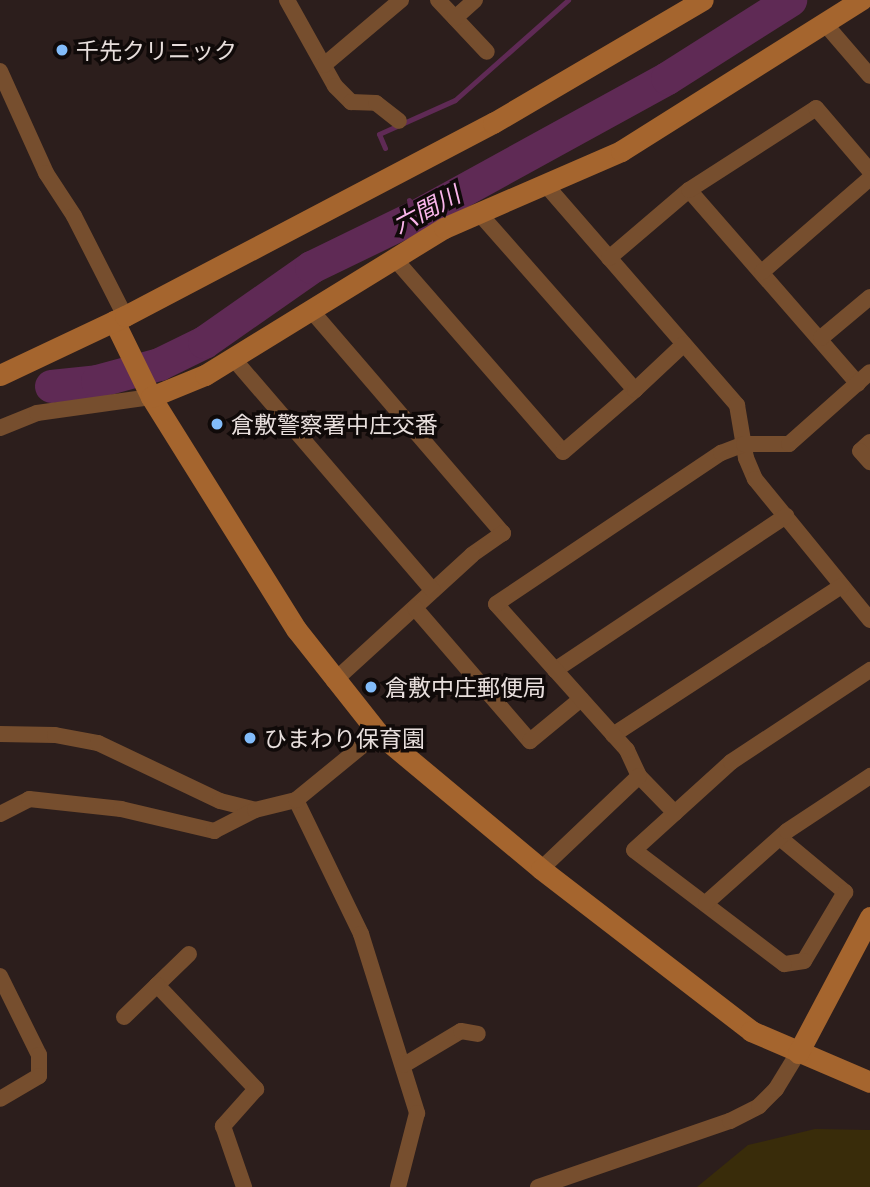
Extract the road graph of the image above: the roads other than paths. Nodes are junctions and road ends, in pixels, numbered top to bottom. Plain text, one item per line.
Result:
1 (287, 0) edge
2 (401, 0) edge
3 (438, 0) edge
4 (475, 0) edge
5 (704, 0) edge
6 (856, 2) edge
7 (455, 18) junction
8 (826, 25) junction
9 (487, 52) dead end
10 (324, 65) junction
11 (0, 72) edge
12 (870, 76) edge
13 (399, 121) dead end
14 (870, 171) edge
15 (870, 178) edge
16 (545, 184) junction
17 (690, 190) junction
18 (479, 213) junction
19 (394, 258) junction
20 (608, 258) junction
21 (762, 272) junction
22 (870, 297) edge
23 (310, 309) junction
24 (119, 319) junction
25 (821, 338) junction
26 (684, 344) junction
27 (232, 357) junction
28 (0, 376) edge
29 (864, 378) edge
30 (635, 390) junction
31 (148, 392) junction
32 (0, 428) edge
33 (870, 442) edge
34 (744, 444) junction
35 (870, 462) edge
36 (786, 516) junction
37 (842, 586) junction
38 (433, 591) junction
39 (415, 608) junction
40 (870, 620) edge
41 (555, 670) junction
42 (870, 670) edge
43 (334, 681) junction
44 (582, 699) junction
45 (378, 733) junction
46 (0, 734) edge
47 (613, 735) junction
48 (639, 776) junction
49 (870, 776) edge
50 (296, 800) junction
51 (255, 810) junction
52 (675, 813) junction
53 (0, 814) edge
54 (780, 838) junction
55 (541, 869) junction
56 (706, 903) junction
57 (870, 917) edge
58 (189, 954) dead end
59 (0, 975) edge
60 (157, 985) junction
61 (124, 1017) dead end
62 (478, 1034) dead end
63 (798, 1053) junction
64 (404, 1065) junction
65 (870, 1083) edge
66 (0, 1099) edge
67 (244, 1187) edge
68 (398, 1187) edge
69 (538, 1187) edge

1 - 10 street
2 - 10 street
3 - 7 street
4 - 7 street
5 - 24 street
6 - 8 street
7 - 9 street
8 - 12 street
8 - 16 street
10 - 13 street
11 - 24 street
14 - 17 street
15 - 21 street
16 - 18 street
16 - 20 street
17 - 20 street
17 - 21 street
18 - 19 street
18 - 30 street
19 - 23 street
19 - 30 street
20 - 26 street
21 - 25 street
22 - 25 street
23 - 27 street
23 - 38 street
24 - 28 street
24 - 31 street
25 - 29 street
26 - 30 street
26 - 34 street
27 - 31 street
27 - 38 street
29 - 34 street
31 - 32 street
31 - 43 street
33 - 35 street
34 - 36 street
34 - 41 street
36 - 37 street
36 - 41 street
37 - 40 street
37 - 47 street
38 - 39 street
39 - 43 street
39 - 44 street
41 - 44 street
42 - 52 street
43 - 45 street
44 - 47 street
45 - 50 street
45 - 55 street
46 - 51 street
47 - 48 street
48 - 52 street
48 - 55 street
49 - 54 street
50 - 51 street
50 - 64 street
51 - 53 street
52 - 56 street
54 - 56 street
54 - 56 street
55 - 63 street
57 - 63 street
58 - 60 street
59 - 66 street
60 - 61 street
60 - 67 street
62 - 64 street
63 - 65 street
63 - 69 street
64 - 68 street

